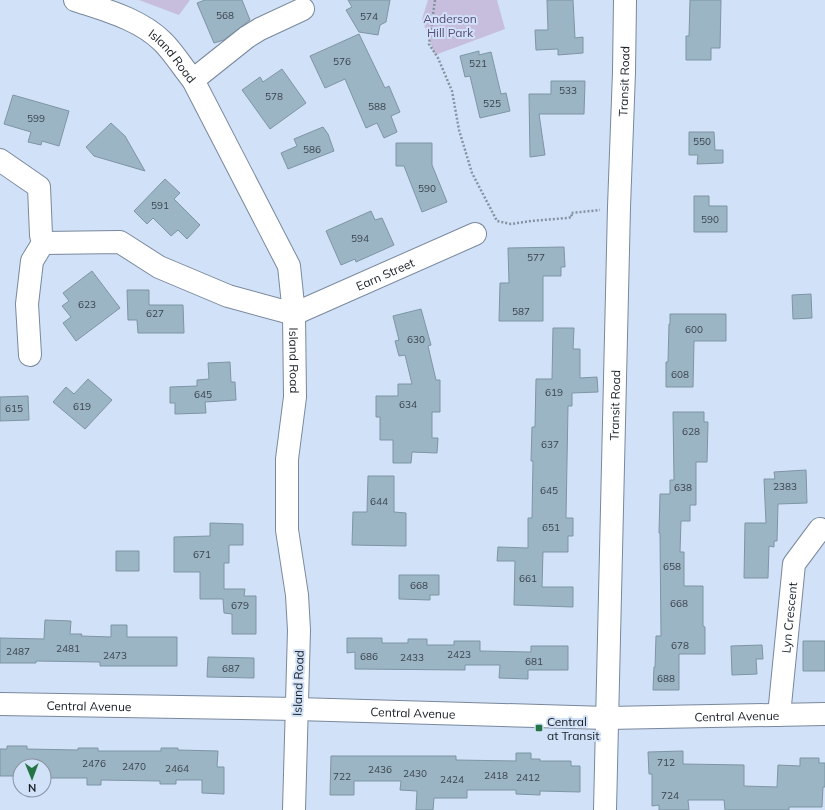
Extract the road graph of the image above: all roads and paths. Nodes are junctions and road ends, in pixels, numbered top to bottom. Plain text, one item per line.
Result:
1 (75, 0) edge
2 (434, 0) edge
3 (625, 0) edge
4 (303, 9) dead end
5 (193, 80) junction
6 (0, 160) edge
7 (619, 207) junction
8 (475, 234) dead end
9 (43, 244) junction
10 (294, 314) junction
11 (30, 355) dead end
12 (820, 529) dead end
13 (0, 704) edge
14 (297, 709) junction
15 (825, 714) edge
16 (779, 715) junction
17 (607, 718) junction
18 (294, 810) edge
19 (605, 810) edge

1 - 5 street, Island Road
2 - 7 path
3 - 7 street, Transit Road
4 - 5 street
5 - 10 street, Island Road
6 - 9 street
7 - 17 street, Transit Road
8 - 10 street, Earn Street
9 - 10 street
9 - 11 street
10 - 14 street, Island Road
12 - 16 street, Lyn Crescent
13 - 14 street, Central Avenue
14 - 17 street, Central Avenue
14 - 18 street, Island Road
15 - 16 street, Central Avenue
16 - 17 street, Central Avenue
17 - 19 street, Transit Road

